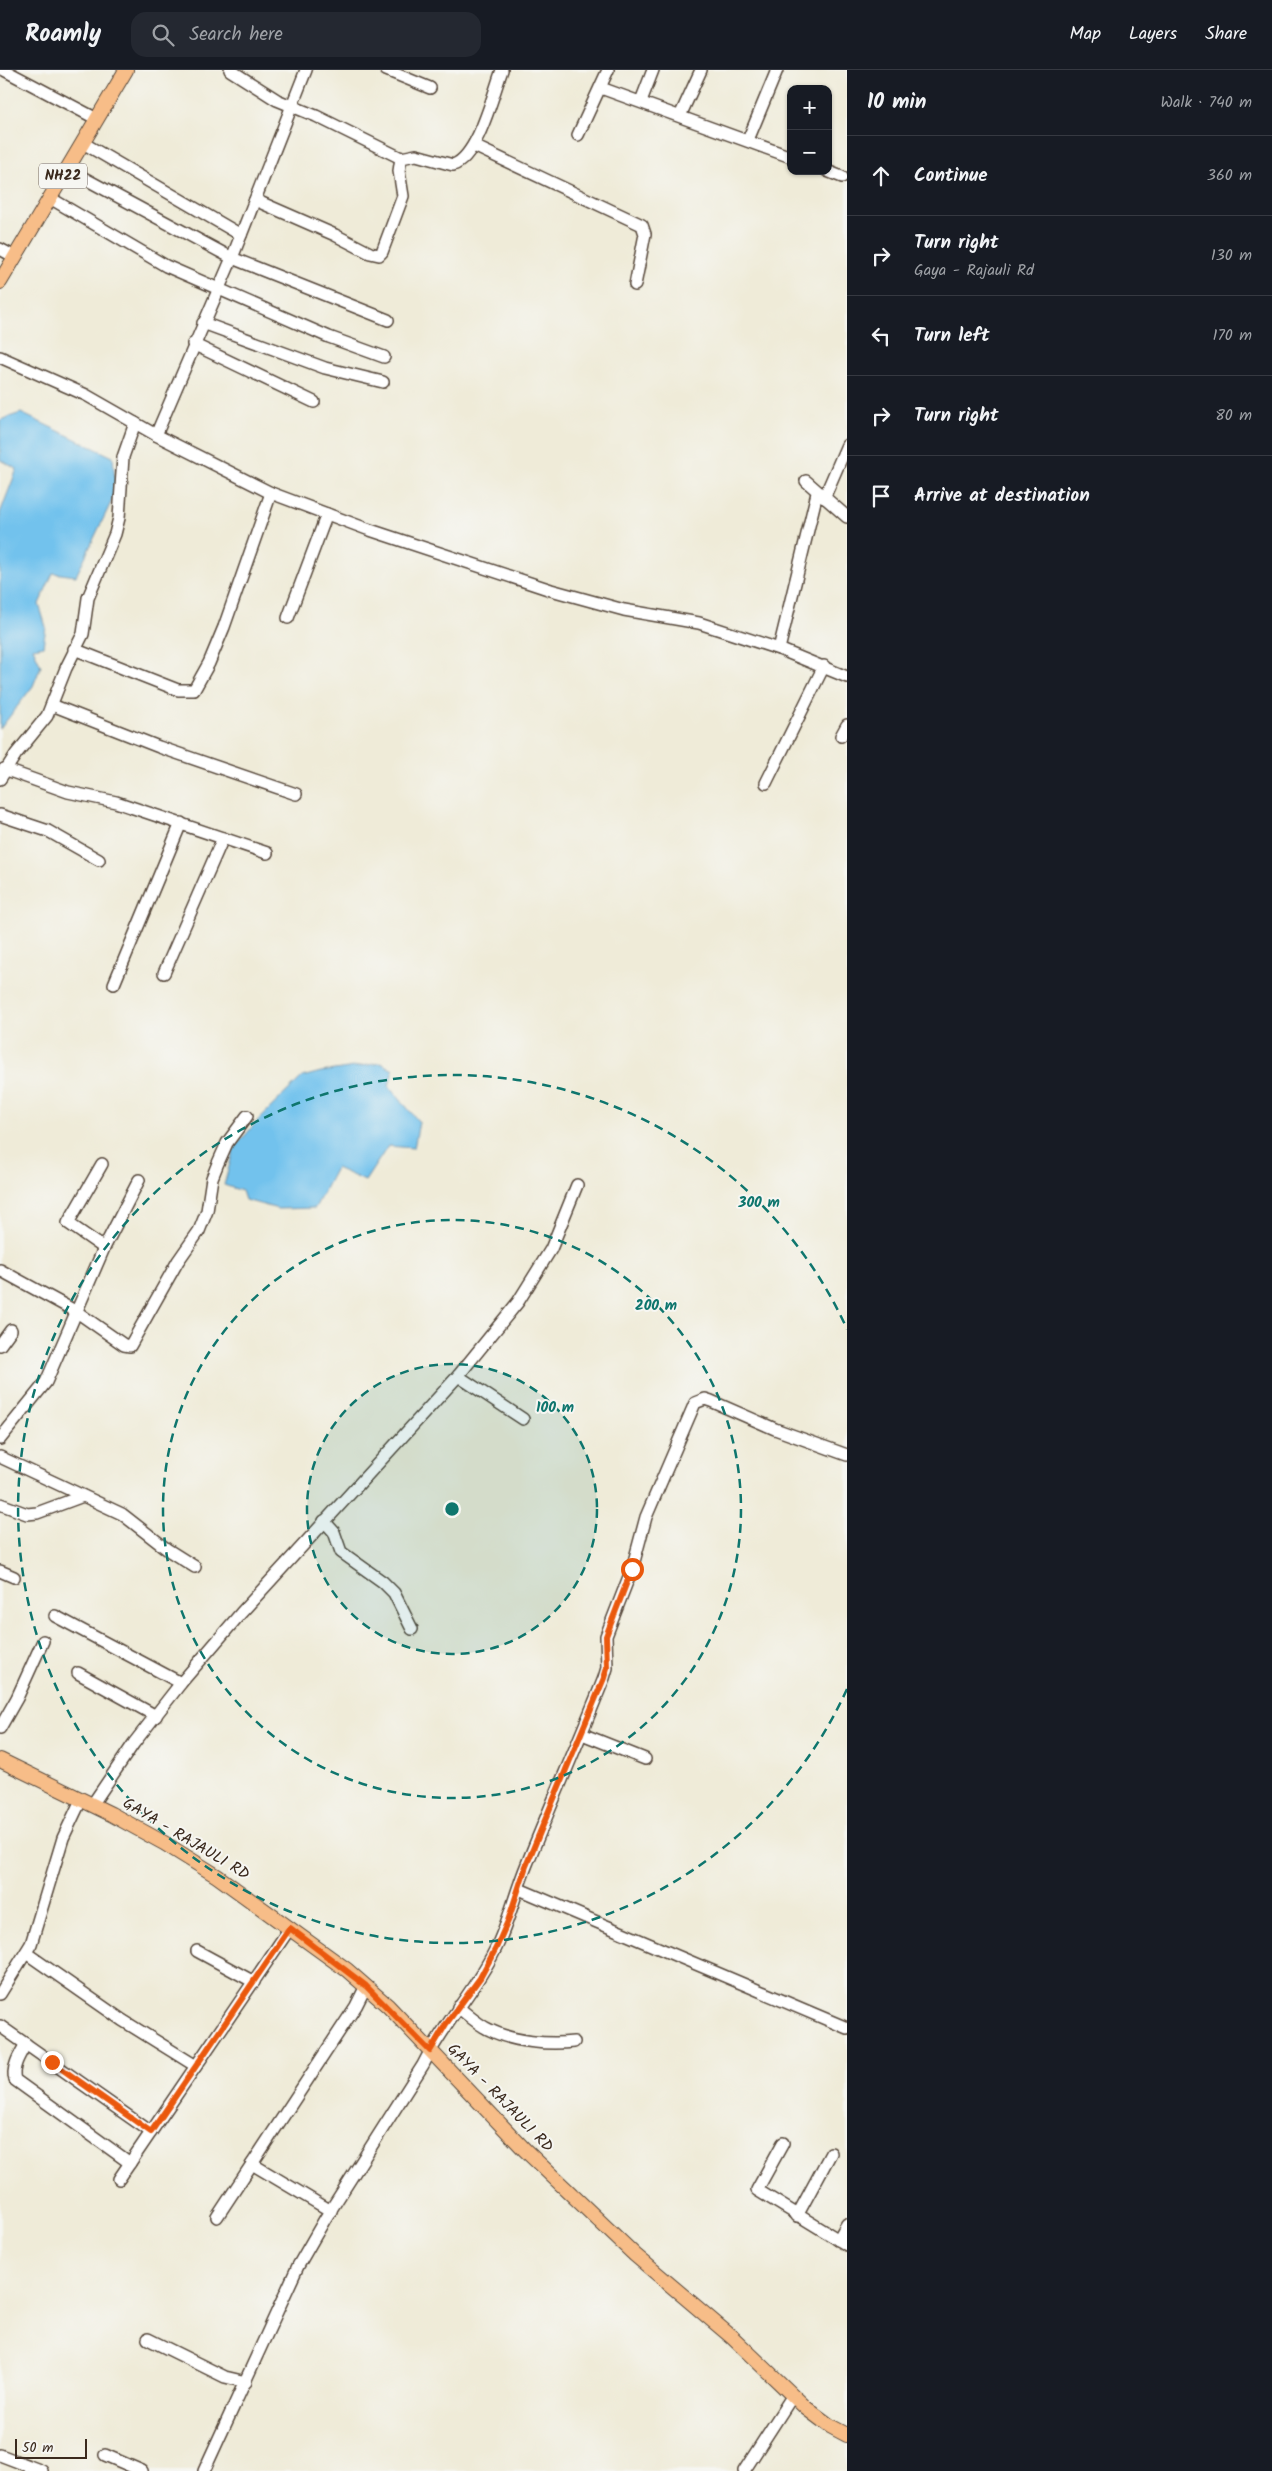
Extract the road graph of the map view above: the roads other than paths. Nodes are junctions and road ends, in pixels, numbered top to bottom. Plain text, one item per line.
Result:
1 (126, 70) edge
2 (230, 70) edge
3 (306, 70) edge
4 (386, 70) edge
5 (502, 70) edge
6 (608, 70) edge
7 (652, 70) edge
8 (701, 70) edge
9 (777, 70) edge
10 (4, 73) edge
11 (430, 88) dead end
12 (601, 88) junction
13 (641, 101) junction
14 (291, 106) junction
15 (680, 116) junction
16 (97, 119) junction
17 (578, 135) dead end
18 (748, 140) junction
19 (83, 143) junction
20 (474, 146) junction
21 (787, 155) edge
22 (401, 158) junction
23 (67, 169) junction
24 (832, 173) edge
25 (842, 177) dead end
26 (50, 198) junction
27 (255, 200) junction
28 (241, 235) junction
29 (0, 249) edge
30 (15, 257) junction
31 (232, 258) junction
32 (0, 282) edge
33 (635, 285) dead end
34 (219, 289) junction
35 (388, 320) dead end
36 (202, 323) junction
37 (194, 344) junction
38 (384, 356) dead end
39 (0, 357) edge
40 (383, 382) dead end
41 (314, 402) dead end
42 (135, 423) junction
43 (156, 435) junction
44 (847, 445) edge
45 (806, 481) dead end
46 (271, 493) junction
47 (821, 495) junction
48 (327, 514) junction
49 (847, 517) edge
50 (288, 618) dead end
51 (74, 649) junction
52 (779, 649) junction
53 (824, 666) junction
54 (847, 677) edge
55 (52, 705) junction
56 (847, 725) edge
57 (841, 736) dead end
58 (2, 774) edge
59 (766, 783) dead end
60 (296, 794) dead end
61 (0, 815) edge
62 (180, 823) junction
63 (223, 838) junction
64 (267, 853) dead end
65 (99, 860) dead end
66 (164, 973) dead end
67 (114, 984) dead end
68 (247, 1116) dead end
69 (102, 1164) dead end
70 (139, 1180) dead end
71 (577, 1185) dead end
72 (104, 1248) junction
73 (0, 1270) edge
74 (77, 1312) junction
75 (11, 1330) dead end
76 (0, 1345) edge
77 (458, 1376) junction
78 (523, 1419) dead end
79 (0, 1439) edge
80 (847, 1455) edge
81 (0, 1457) edge
82 (83, 1496) junction
83 (0, 1504) edge
84 (324, 1521) junction
85 (195, 1567) dead end
86 (0, 1571) edge
87 (14, 1577) dead end
88 (55, 1616) dead end
89 (412, 1629) dead end
90 (43, 1641) dead end
91 (78, 1673) dead end
92 (181, 1683) junction
93 (156, 1716) junction
94 (0, 1728) edge
95 (582, 1734) junction
96 (645, 1758) dead end
97 (1, 1764) edge
98 (87, 1802) junction
99 (518, 1888) junction
100 (290, 1928) junction
101 (197, 1951) dead end
102 (26, 1953) junction
103 (254, 1982) junction
104 (366, 1986) junction
105 (0, 1994) edge
106 (458, 2007) junction
107 (0, 2026) edge
108 (847, 2028) edge
109 (574, 2042) dead end
110 (26, 2044) junction
111 (430, 2051) junction
112 (196, 2066) junction
113 (151, 2132) junction
114 (783, 2144) dead end
115 (831, 2152) dead end
116 (130, 2162) junction
117 (252, 2164) junction
118 (119, 2179) dead end
119 (331, 2210) junction
120 (797, 2216) junction
121 (217, 2217) dead end
122 (847, 2224) edge
123 (842, 2243) edge
124 (148, 2339) dead end
125 (246, 2382) junction
126 (793, 2395) junction
127 (847, 2435) edge
128 (0, 2455) edge
129 (105, 2455) dead end
130 (42, 2471) edge
131 (142, 2471) edge
132 (204, 2471) edge
133 (744, 2471) edge

1 - 16 main road, NH22
2 - 14 street
3 - 14 street
4 - 11 street
5 - 20 street
6 - 12 street
7 - 13 street
8 - 15 street
9 - 18 street
10 - 16 street
12 - 13 street
12 - 17 street
13 - 15 street
14 - 22 street
14 - 27 street
15 - 18 street
16 - 19 main road, NH22
18 - 21 street
19 - 23 main road, NH22
19 - 28 street
20 - 22 street
20 - 33 street
22 - 27 street
23 - 26 main road, NH22
23 - 31 street
24 - 25 street
26 - 30 main road, NH22
26 - 34 street
27 - 28 street
28 - 31 street
29 - 30 street
30 - 32 main road, NH22
31 - 34 street
31 - 35 street
34 - 36 street
34 - 38 street
36 - 37 street
36 - 40 street
37 - 41 street
37 - 43 street
39 - 42 street
42 - 43 street
42 - 51 street
43 - 46 street
44 - 47 street
45 - 47 street
46 - 48 street
46 - 51 street
47 - 49 street
47 - 52 street
48 - 50 street
48 - 52 street
51 - 55 street
52 - 53 street
53 - 54 street
53 - 59 street
55 - 58 street
55 - 60 street
56 - 57 street
58 - 62 street
61 - 65 street
62 - 63 street
62 - 67 street
63 - 64 street
63 - 66 street
68 - 74 street
69 - 72 street
70 - 72 street
71 - 77 street
72 - 74 street
73 - 74 street
74 - 79 street
75 - 76 street
77 - 78 street
77 - 84 street
80 - 95 street
81 - 82 street
82 - 83 street
82 - 85 street
84 - 89 street
84 - 92 street
86 - 87 street
88 - 92 street
90 - 94 street
91 - 93 street
92 - 93 street
93 - 98 street
95 - 96 street
95 - 99 street
97 - 98 main road, GAYA - RAJAULI RD
98 - 100 main road, GAYA - RAJAULI RD
98 - 102 street
99 - 106 street
99 - 108 street
100 - 103 street
100 - 104 main road, GAYA - RAJAULI RD
101 - 103 street
102 - 105 street
102 - 112 street
103 - 112 street
104 - 111 main road, GAYA - RAJAULI RD
104 - 117 street
106 - 109 street
106 - 111 street
107 - 110 street
110 - 113 street
110 - 116 street
111 - 119 street
111 - 126 main road, GAYA - RAJAULI RD
112 - 113 street
113 - 116 street
114 - 120 street
115 - 120 street
116 - 118 street
117 - 119 street
117 - 121 street
119 - 125 street
120 - 123 street
122 - 123 street
124 - 125 street
125 - 132 street
126 - 127 main road, GAYA - RAJAULI RD
126 - 133 street
128 - 130 street
129 - 131 street

